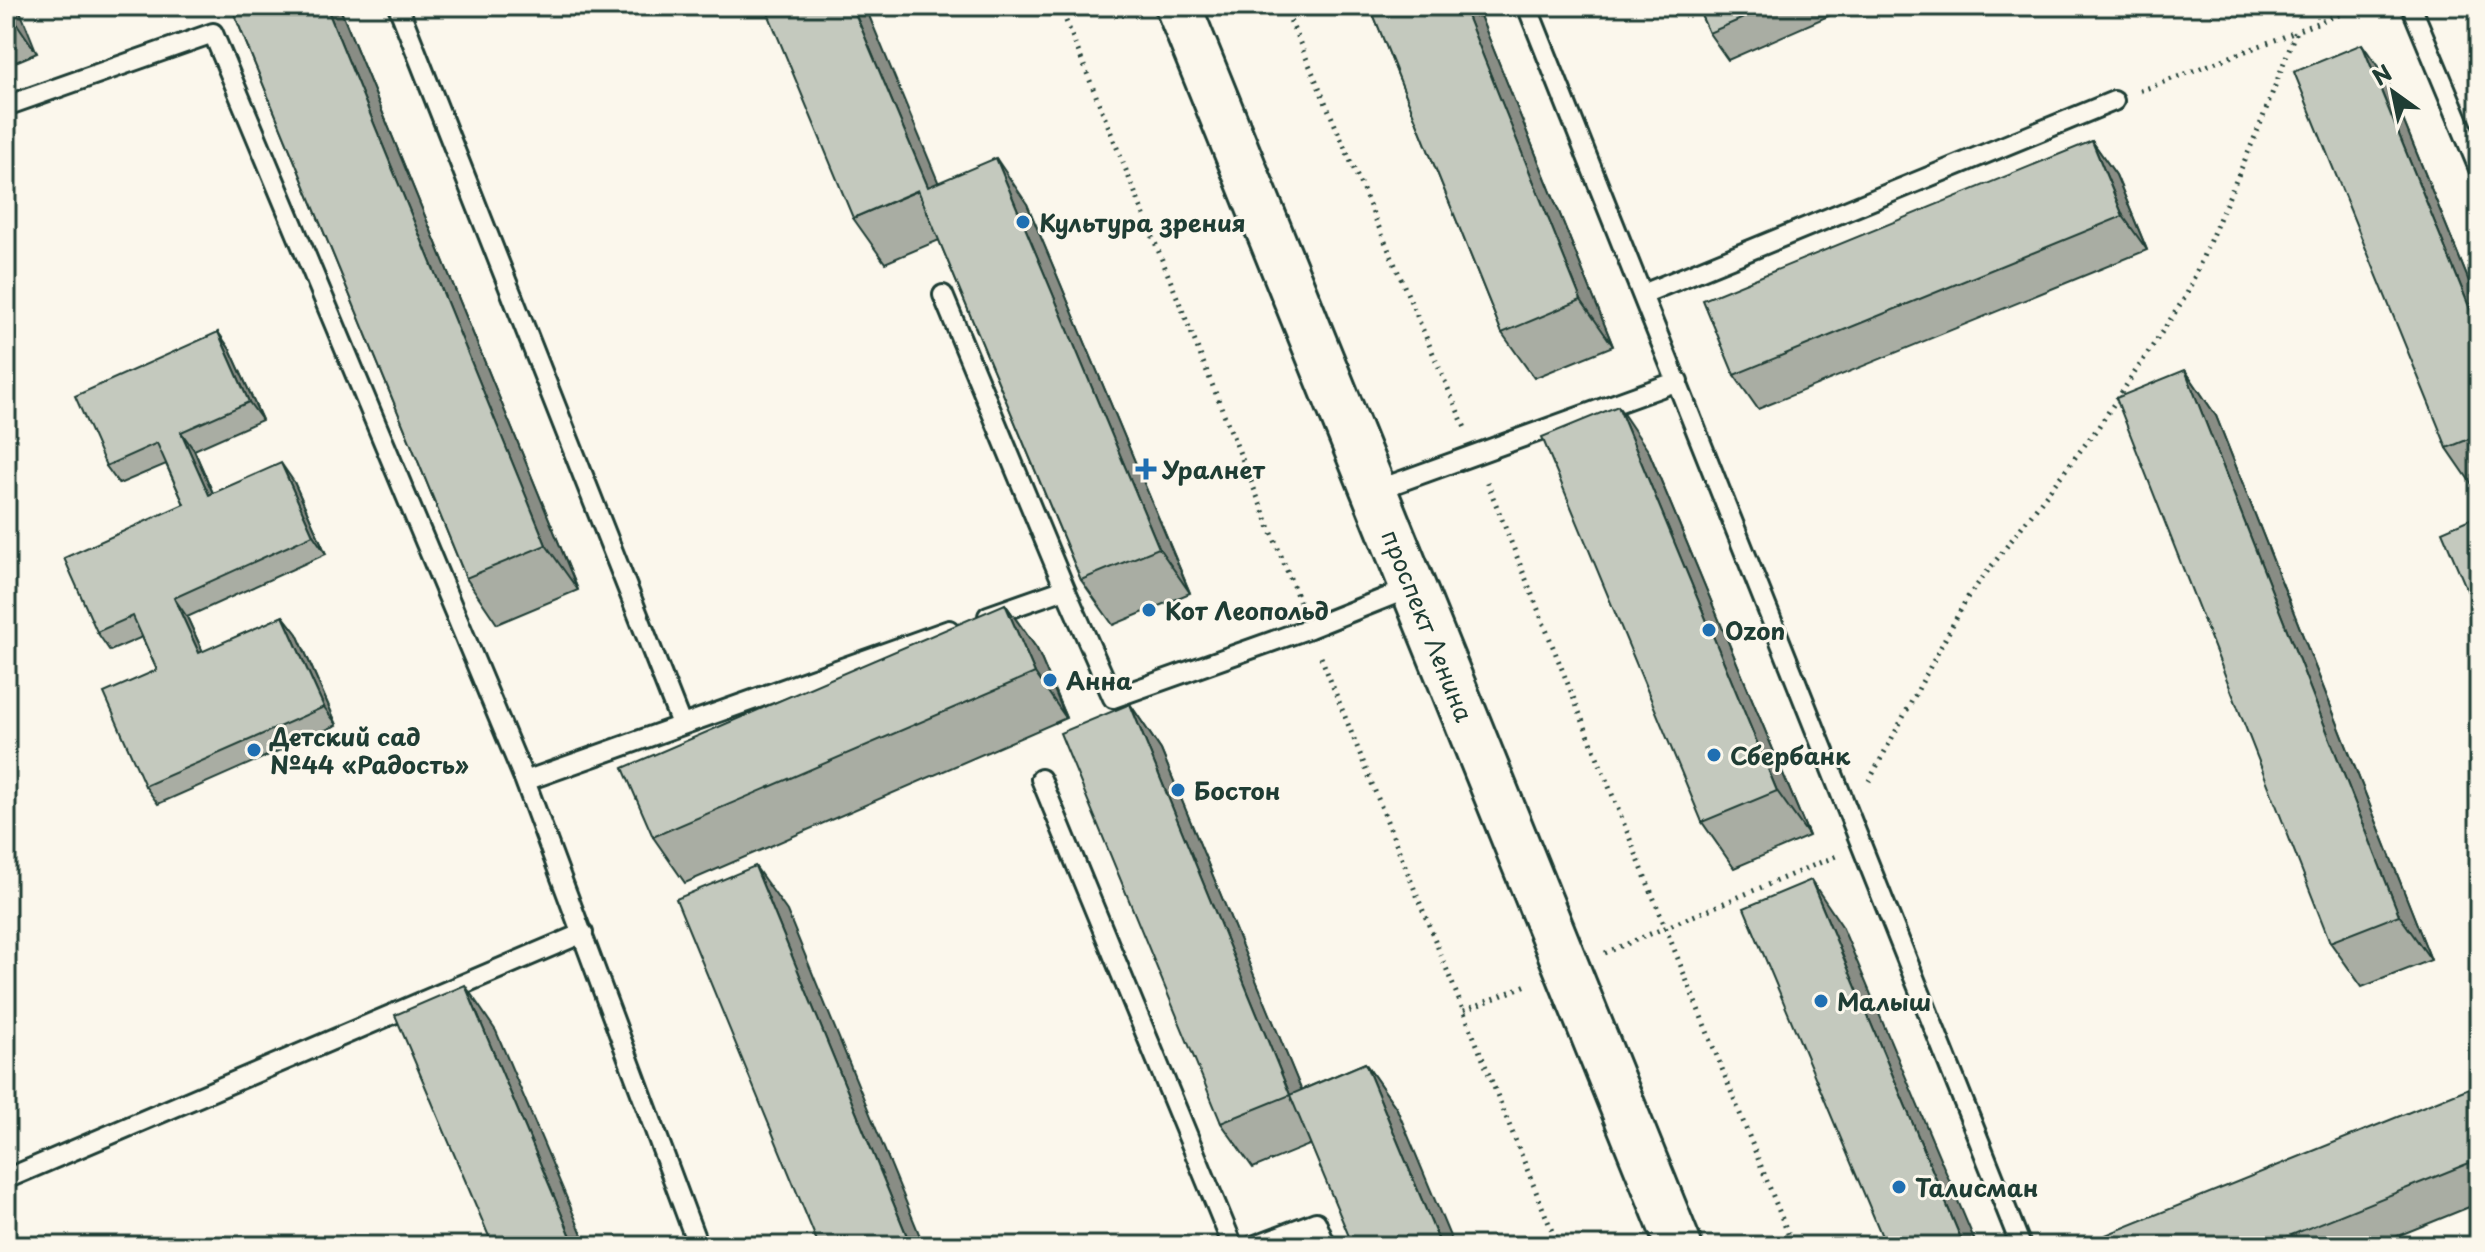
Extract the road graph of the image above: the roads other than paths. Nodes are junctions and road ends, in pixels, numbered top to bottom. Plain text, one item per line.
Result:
1 (398, 6) edge
2 (1178, 6) edge
3 (1527, 6) edge
4 (2411, 6) edge
5 (2114, 101) road end
6 (6, 106) edge
7 (2479, 169) edge
8 (1643, 294) junction
9 (943, 295) edge
10 (1678, 381) junction
11 (1374, 491) junction
12 (1413, 587) junction
13 (1065, 589) junction
14 (681, 724) junction
15 (1041, 779) dead end
16 (525, 781) junction
17 (583, 933) junction
18 (6, 1179) edge
19 (698, 1246) edge
20 (1233, 1246) edge
21 (1253, 1246) edge
22 (1326, 1246) edge
23 (1679, 1246) edge
24 (2021, 1246) edge

1 - 14 lane
2 - 11 street, проспект Ленина
3 - 8 lane
4 - 7 lane
5 - 8 lane
6 - 16 lane
8 - 10 lane
9 - 13 lane
10 - 11 lane
10 - 24 lane
11 - 12 street, проспект Ленина
12 - 13 lane
12 - 23 street, проспект Ленина
13 - 14 lane
14 - 16 lane
15 - 20 lane
16 - 17 lane
17 - 18 lane
17 - 19 lane
21 - 22 lane

